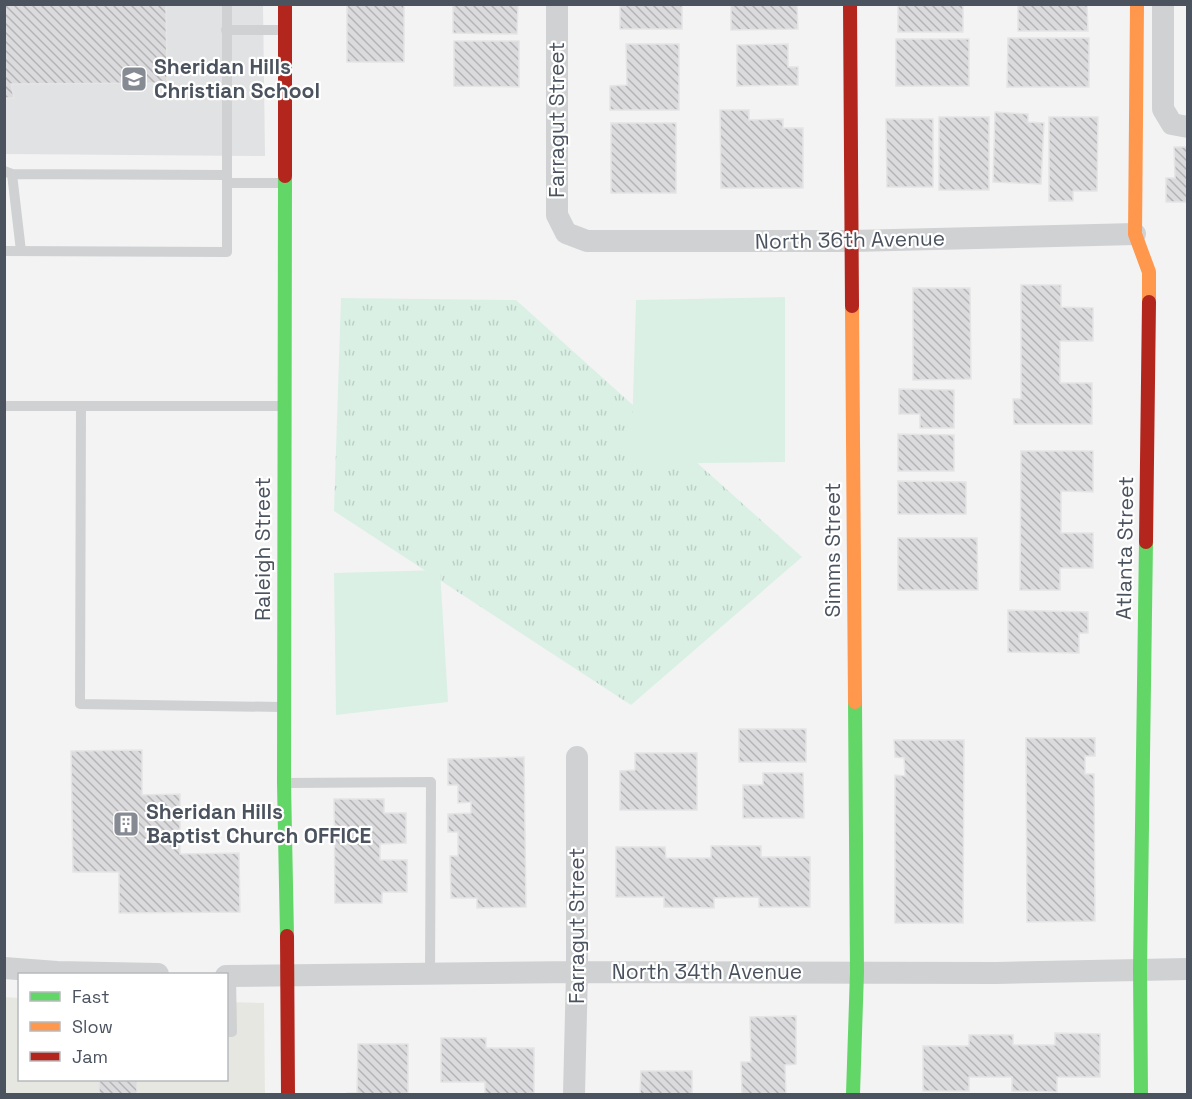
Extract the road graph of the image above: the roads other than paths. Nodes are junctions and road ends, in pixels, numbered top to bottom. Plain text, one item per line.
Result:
1 (227, 4) edge
2 (285, 4) edge
3 (557, 4) edge
4 (850, 4) edge
5 (1137, 4) edge
6 (1163, 4) edge
7 (226, 30) junction
8 (285, 30) junction
9 (1180, 125) edge
10 (8, 173) edge
11 (227, 179) junction
12 (285, 183) junction
13 (566, 234) joint
14 (1135, 234) junction
15 (852, 241) junction
16 (4, 251) edge
17 (21, 251) junction
18 (4, 405) edge
19 (81, 406) junction
20 (285, 406) junction
21 (284, 707) junction
22 (577, 757) dead end
23 (284, 783) junction
24 (4, 968) edge
25 (1140, 969) junction
26 (1188, 969) edge
27 (577, 972) junction
28 (857, 972) junction
29 (57, 973) edge
30 (430, 975) junction
31 (229, 976) edge
32 (288, 976) junction
33 (229, 1032) edge
34 (288, 1095) edge
35 (574, 1095) edge
36 (853, 1095) edge
37 (1141, 1095) edge

1 - 7 lane
2 - 8 street, Raleigh Street
3 - 13 street, Farragut Street
4 - 15 street, Simms Street
5 - 14 street, Atlanta Street
6 - 9 street
7 - 8 lane
7 - 11 lane
8 - 12 street, Raleigh Street
10 - 11 lane
10 - 17 lane
11 - 12 lane
11 - 17 lane
12 - 20 street, Raleigh Street
13 - 15 street, North 36th Avenue
14 - 15 street, North 36th Avenue
14 - 25 street, Atlanta Street
15 - 28 street, Simms Street
16 - 17 lane
18 - 19 lane
19 - 20 lane
19 - 21 lane
20 - 21 street, Raleigh Street
21 - 23 street, Raleigh Street
22 - 27 street, Farragut Street
23 - 30 lane
23 - 32 street, Raleigh Street
24 - 29 street
25 - 26 street, North 34th Avenue
25 - 28 street, North 34th Avenue
25 - 37 street, Atlanta Street
27 - 28 street, North 34th Avenue
27 - 30 street, North 34th Avenue
27 - 35 street, Farragut Street
28 - 36 street, Simms Street
30 - 32 street, North 34th Avenue
31 - 32 street, North 34th Avenue
31 - 33 lane
32 - 34 street, Raleigh Street

